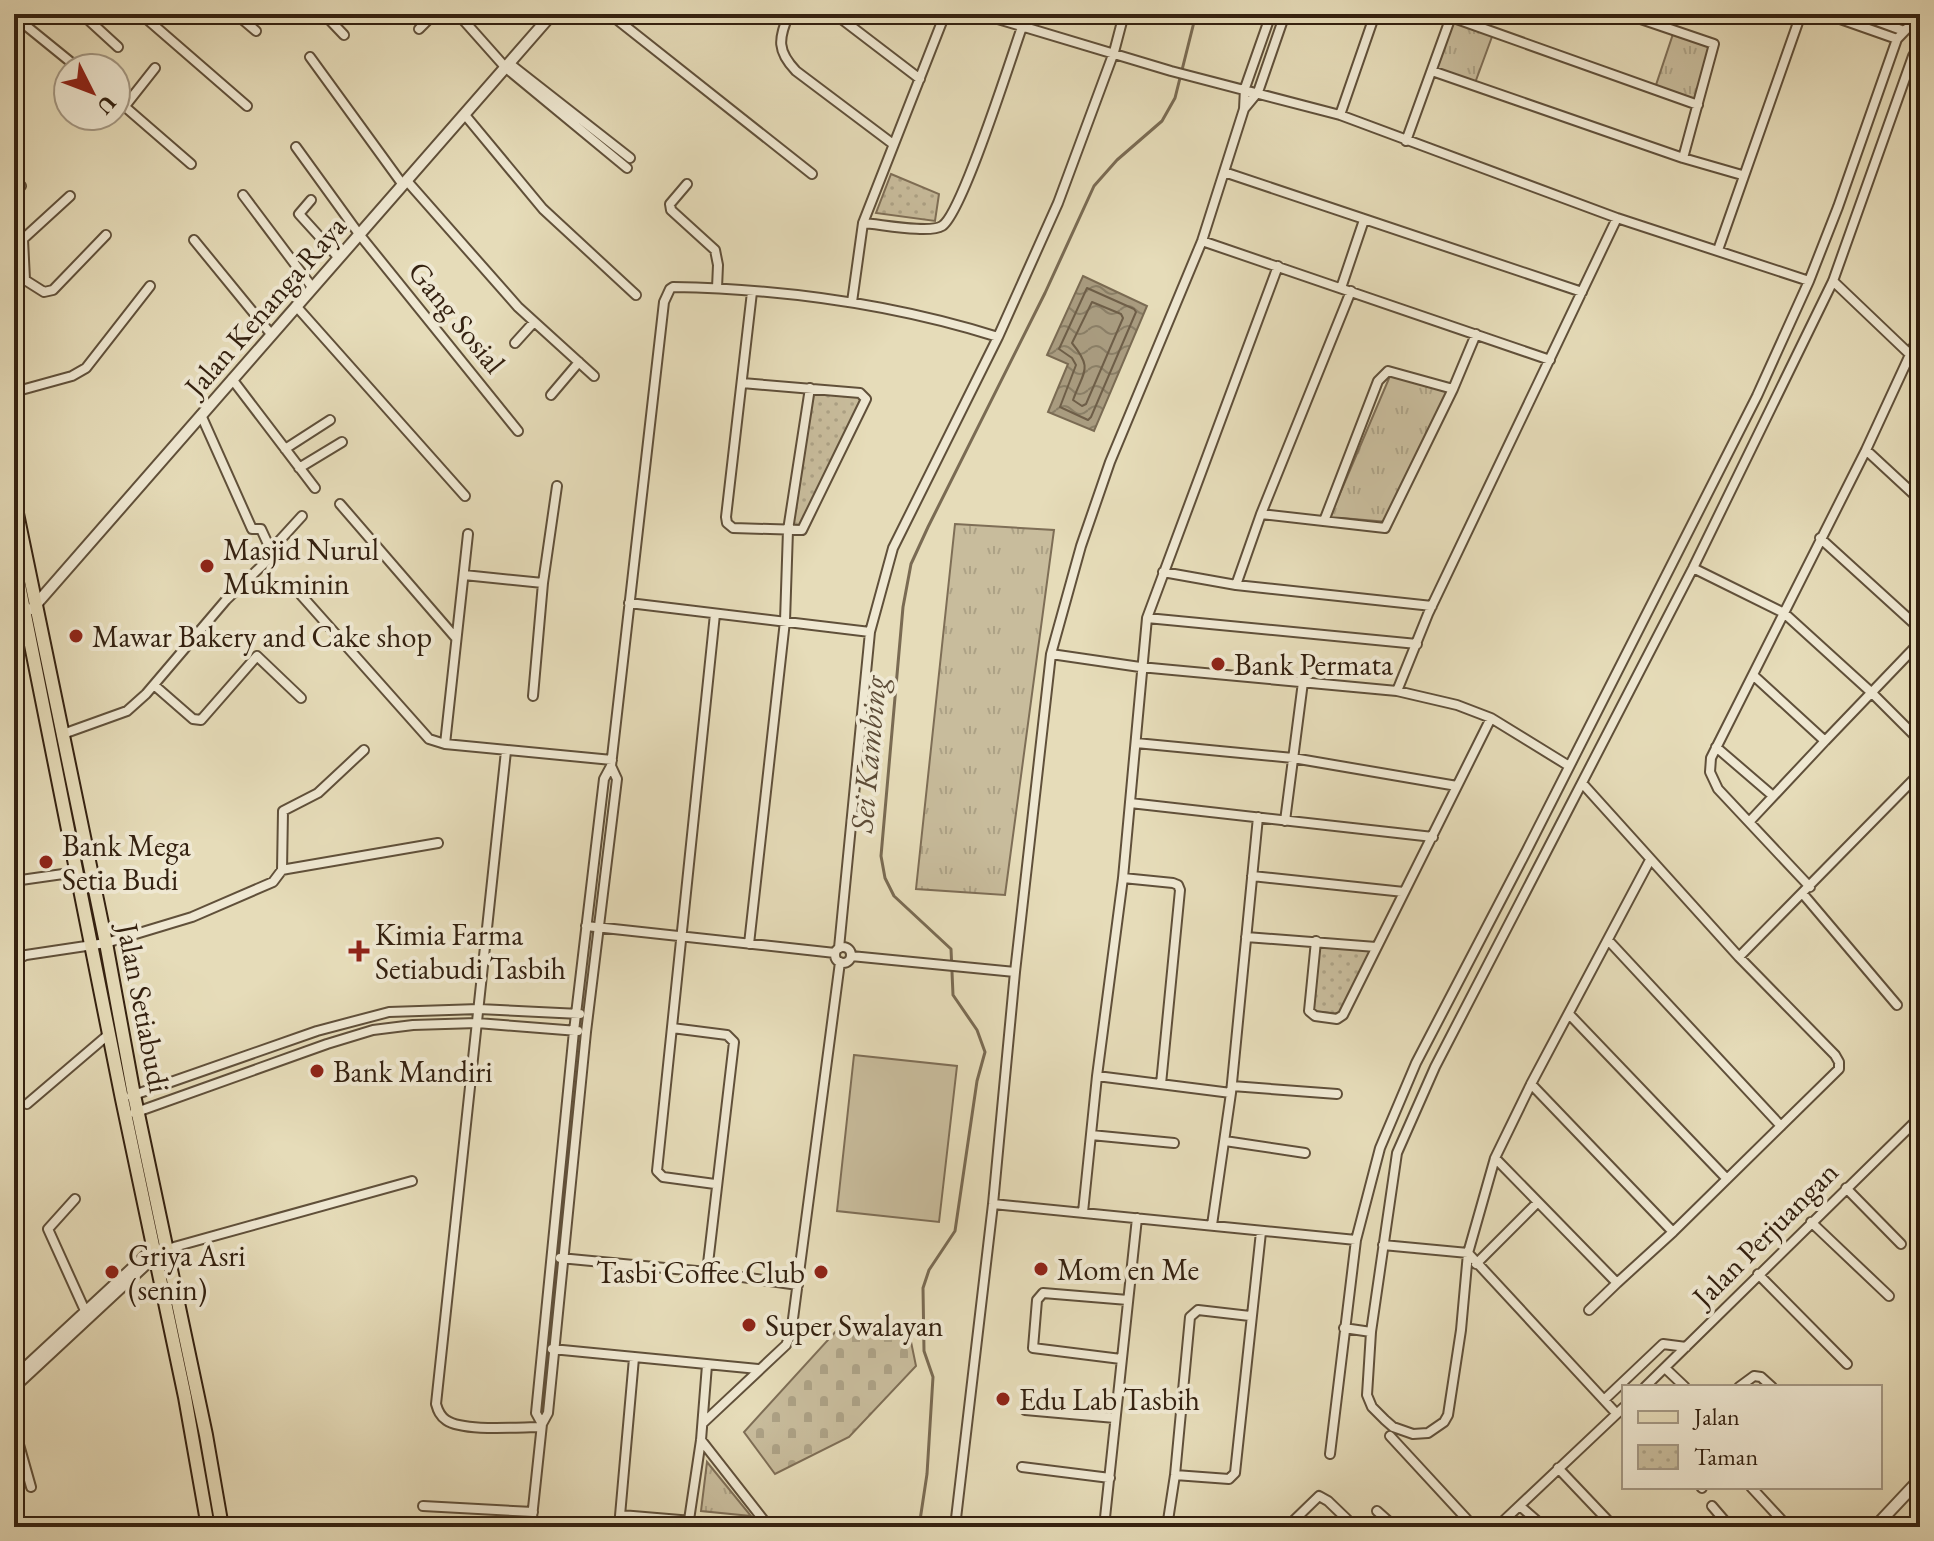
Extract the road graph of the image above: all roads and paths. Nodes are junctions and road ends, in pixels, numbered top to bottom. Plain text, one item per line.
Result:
1 (82, 14) edge
2 (141, 14) edge
3 (236, 14) edge
4 (324, 14) edge
5 (434, 14) edge
6 (458, 14) edge
7 (552, 14) edge
8 (610, 14) edge
9 (835, 14) edge
10 (945, 14) edge
11 (981, 14) edge
12 (1124, 14) edge
13 (1271, 14) edge
14 (1285, 14) edge
15 (1375, 14) edge
16 (1626, 14) edge
17 (1801, 14) edge
18 (1826, 14) edge
19 (1858, 14) edge
20 (787, 15) edge
21 (1452, 15) edge
22 (1920, 15) edge
23 (14, 16) edge
24 (1022, 27) junction
25 (419, 29) dead end
26 (256, 31) dead end
27 (1904, 31) junction
28 (344, 35) dead end
29 (1897, 39) junction
30 (1920, 44) edge
31 (118, 47) dead end
32 (58, 52) edge
33 (1114, 52) junction
34 (310, 57) dead end
35 (508, 66) junction
36 (155, 68) dead end
37 (1432, 71) junction
38 (920, 79) junction
39 (1245, 88) junction
40 (1258, 92) junction
41 (132, 97) edge
42 (1698, 105) junction
43 (247, 106) dead end
44 (1244, 109) junction
45 (132, 112) edge
46 (465, 115) junction
47 (1340, 115) junction
48 (1406, 141) junction
49 (893, 144) junction
50 (296, 147) dead end
51 (630, 158) dead end
52 (1683, 158) junction
53 (191, 164) dead end
54 (627, 168) dead end
55 (1224, 172) junction
56 (812, 174) dead end
57 (1742, 175) junction
58 (405, 183) junction
59 (687, 184) dead end
60 (243, 195) dead end
61 (70, 196) dead end
62 (311, 200) dead end
63 (1838, 207) junction
64 (1858, 214) junction
65 (1617, 218) junction
66 (1364, 220) junction
67 (863, 223) junction
68 (359, 234) junction
69 (106, 235) dead end
70 (194, 240) dead end
71 (1202, 241) junction
72 (1718, 250) junction
73 (338, 257) junction
74 (1278, 266) junction
75 (25, 280) junction
76 (1809, 281) junction
77 (1833, 281) junction
78 (14, 282) edge
79 (150, 286) dead end
80 (312, 287) junction
81 (717, 288) junction
82 (1341, 288) junction
83 (1351, 291) junction
84 (752, 292) junction
85 (1582, 292) junction
86 (636, 295) dead end
87 (852, 302) junction
88 (296, 306) junction
89 (534, 322) junction
90 (1920, 333) edge
91 (271, 334) junction
92 (1476, 334) junction
93 (998, 337) junction
94 (515, 343) dead end
95 (1910, 355) junction
96 (1550, 360) junction
97 (579, 362) junction
98 (1920, 364) edge
99 (594, 376) dead end
100 (232, 379) junction
101 (742, 383) junction
102 (810, 388) junction
103 (1453, 389) junction
104 (14, 392) edge
105 (551, 395) dead end
106 (1757, 396) junction
107 (1774, 404) junction
108 (201, 415) junction
109 (330, 420) dead end
110 (518, 431) dead end
111 (342, 442) dead end
112 (285, 449) junction
113 (1866, 450) junction
114 (299, 468) junction
115 (557, 486) dead end
116 (315, 488) dead end
117 (465, 496) dead end
118 (14, 499) edge
119 (1920, 500) edge
120 (340, 504) dead end
121 (1261, 514) junction
122 (302, 516) dead end
123 (1324, 521) junction
124 (788, 530) junction
125 (468, 534) dead end
126 (1820, 538) junction
127 (271, 550) junction
128 (14, 560) edge
129 (1693, 568) junction
130 (1163, 572) junction
131 (464, 575) junction
132 (543, 583) junction
133 (1236, 585) junction
134 (301, 595) dead end
135 (629, 603) junction
136 (36, 604) junction
137 (1432, 606) junction
138 (1784, 613) junction
139 (715, 614) junction
140 (25, 617) junction
141 (1147, 618) junction
142 (785, 621) junction
143 (1920, 629) edge
144 (14, 630) edge
145 (870, 632) junction
146 (455, 637) junction
147 (1920, 642) edge
148 (1417, 644) junction
149 (1051, 654) junction
150 (1140, 667) junction
151 (1753, 675) junction
152 (1303, 682) junction
153 (154, 685) junction
154 (1609, 690) junction
155 (1397, 691) junction
156 (1872, 693) junction
157 (533, 696) dead end
158 (1626, 697) junction
159 (301, 698) dead end
160 (1491, 718) junction
161 (63, 734) junction
162 (1825, 741) junction
163 (1920, 741) edge
164 (1136, 743) junction
165 (445, 744) junction
166 (1716, 747) junction
167 (364, 750) dead end
168 (506, 751) junction
169 (1293, 758) junction
170 (611, 763) junction
171 (1569, 766) junction
172 (1920, 773) edge
173 (1582, 783) junction
174 (1457, 786) junction
175 (1773, 796) junction
176 (1130, 803) junction
177 (1258, 817) junction
178 (1285, 821) junction
179 (1750, 821) junction
180 (1433, 837) junction
181 (438, 843) dead end
182 (1527, 850) junction
183 (1544, 859) junction
184 (1650, 860) junction
185 (282, 870) junction
186 (77, 872) junction
187 (1252, 876) junction
188 (1123, 878) junction
189 (14, 881) edge
190 (1806, 891) junction
191 (1404, 892) junction
192 (586, 926) junction
193 (599, 927) junction
194 (680, 937) junction
195 (1246, 937) junction
196 (1608, 940) junction
197 (1316, 941) junction
198 (99, 944) junction
199 (749, 944) junction
200 (1376, 947) junction
201 (838, 954) junction
202 (851, 956) junction
203 (1739, 957) junction
204 (14, 961) edge
205 (1015, 972) junction
206 (1897, 1005) dead end
207 (479, 1009) junction
208 (576, 1014) junction
209 (1569, 1014) junction
210 (588, 1015) junction
211 (477, 1023) junction
212 (672, 1028) junction
213 (317, 1031) junction
214 (574, 1031) junction
215 (586, 1032) junction
216 (109, 1034) junction
217 (277, 1045) junction
218 (322, 1046) junction
219 (282, 1060) junction
220 (1097, 1076) junction
221 (1161, 1084) junction
222 (1531, 1084) junction
223 (1232, 1089) junction
224 (1337, 1094) dead end
225 (128, 1097) junction
226 (27, 1104) dead end
227 (132, 1114) junction
228 (1920, 1117) edge
229 (1781, 1126) junction
230 (1916, 1128) edge
231 (1091, 1135) junction
232 (1225, 1141) junction
233 (1174, 1143) dead end
234 (1380, 1148) junction
235 (1305, 1153) dead end
236 (1397, 1153) junction
237 (1495, 1158) junction
238 (1727, 1179) junction
239 (412, 1181) dead end
240 (715, 1184) junction
241 (1846, 1188) junction
242 (75, 1199) dead end
243 (1538, 1202) junction
244 (993, 1204) junction
245 (1083, 1212) junction
246 (1137, 1218) junction
247 (1811, 1222) junction
248 (1212, 1225) junction
249 (1261, 1232) junction
250 (1673, 1232) junction
251 (1356, 1240) junction
252 (1901, 1244) dead end
253 (1383, 1245) junction
254 (163, 1249) junction
255 (1468, 1253) junction
256 (551, 1257) junction
257 (563, 1258) junction
258 (1476, 1264) junction
259 (707, 1272) junction
260 (1758, 1274) junction
261 (1617, 1283) junction
262 (798, 1285) junction
263 (1889, 1296) dead end
264 (1128, 1300) junction
265 (1589, 1310) dead end
266 (87, 1315) junction
267 (1250, 1316) junction
268 (1344, 1328) junction
269 (1371, 1332) junction
270 (1686, 1347) junction
271 (542, 1349) junction
272 (554, 1350) junction
273 (634, 1358) junction
274 (1121, 1359) junction
275 (1847, 1364) dead end
276 (707, 1365) junction
277 (1665, 1368) junction
278 (758, 1369) junction
279 (14, 1377) edge
280 (1647, 1385) edge
281 (1683, 1385) edge
282 (1742, 1385) edge
283 (1770, 1385) edge
284 (14, 1388) edge
285 (1604, 1400) junction
286 (1025, 1410) dead end
287 (1622, 1410) edge
288 (1115, 1418) junction
289 (703, 1423) junction
290 (541, 1426) junction
291 (14, 1427) edge
292 (1390, 1436) dead end
293 (701, 1440) junction
294 (1330, 1454) dead end
295 (1022, 1467) dead end
296 (1558, 1468) junction
297 (1175, 1475) junction
298 (1110, 1478) junction
299 (1920, 1479) edge
300 (31, 1487) dead end
301 (1753, 1489) edge
302 (423, 1506) dead end
303 (1520, 1506) junction
304 (1712, 1506) dead end
305 (1377, 1511) dead end
306 (533, 1512) junction
307 (621, 1515) junction
308 (689, 1520) junction
309 (1013, 1525) dead end
310 (208, 1527) edge
311 (222, 1527) edge
312 (531, 1527) edge
313 (619, 1527) edge
314 (767, 1527) edge
315 (955, 1527) edge
316 (1031, 1527) edge
317 (1104, 1527) edge
318 (1167, 1527) edge
319 (1287, 1527) edge
320 (1355, 1527) edge
321 (1395, 1527) edge
322 (1474, 1527) edge
323 (1497, 1527) edge
324 (1544, 1527) edge
325 (1614, 1527) edge
326 (1730, 1527) edge
327 (1788, 1527) edge
328 (1875, 1527) edge

1 - 31 street
2 - 43 street
3 - 26 street
4 - 28 street
5 - 25 street
6 - 35 street
7 - 35 street, Jalan Kenanga Raya
8 - 56 street
9 - 38 street
10 - 38 street
11 - 24 street
12 - 33 street
13 - 39 street
14 - 40 street
15 - 47 street
16 - 42 street
17 - 57 street
18 - 29 street
19 - 27 street
20 - 49 street
21 - 37 street
21 - 42 street
22 - 27 street
23 - 32 street
24 - 33 street
24 - 67 street
27 - 29 street
29 - 63 street
30 - 64 street
33 - 39 street
33 - 93 street
34 - 58 street
35 - 46 street, Jalan Kenanga Raya
35 - 51 street
35 - 54 street
36 - 41 street
37 - 48 street
37 - 52 street
38 - 49 street
39 - 40 street
39 - 44 street
40 - 44 street
40 - 47 street
42 - 52 street
44 - 55 street
45 - 53 street
46 - 58 street, Jalan Kenanga Raya
46 - 86 street
47 - 48 street
48 - 65 street
49 - 67 street
50 - 68 street, Gang Sosial
52 - 57 street
55 - 66 street
55 - 71 street
57 - 72 street
58 - 68 street, Jalan Kenanga Raya
58 - 89 street
59 - 81 street
60 - 80 street
61 - 75 street
62 - 73 street
63 - 64 street
63 - 76 street
64 - 77 street
65 - 72 street
65 - 85 street
66 - 82 street
66 - 85 street
67 - 87 street
68 - 73 street, Jalan Kenanga Raya
68 - 110 street, Gang Sosial
69 - 75 street
70 - 91 street
71 - 74 street
71 - 149 street
72 - 76 street
73 - 80 street, Jalan Kenanga Raya
74 - 82 street
74 - 130 street
75 - 78 street
76 - 106 street
77 - 95 street
77 - 107 street
79 - 104 street
80 - 88 street, Jalan Kenanga Raya
81 - 84 street
81 - 135 street
82 - 83 street
83 - 92 street
83 - 121 street
84 - 87 street
84 - 101 street
85 - 96 street
87 - 93 street
88 - 91 street, Jalan Kenanga Raya
88 - 117 street
89 - 94 street
89 - 97 street
90 - 95 street
91 - 100 street, Jalan Kenanga Raya
92 - 96 street
92 - 103 street
93 - 145 street
95 - 98 street
95 - 113 street
96 - 137 street
97 - 99 street
97 - 105 street
100 - 108 street, Jalan Kenanga Raya
100 - 112 street
101 - 102 street
101 - 124 street
102 - 124 street
102 - 124 street
103 - 123 street
103 - 123 street
106 - 107 street
106 - 154 street
107 - 129 street
108 - 127 street
108 - 136 street, Jalan Kenanga Raya
109 - 112 street
111 - 114 street
112 - 114 street
113 - 119 street
113 - 126 street
114 - 116 street
115 - 132 street
118 - 136 main road, Jalan Setiabudi
120 - 146 street
121 - 123 street
121 - 133 street
122 - 127 street
124 - 142 street
125 - 131 street
126 - 138 street
126 - 143 street
127 - 153 street
128 - 140 main road, Jalan Setiabudi
129 - 138 street
129 - 158 street
130 - 133 street
130 - 141 street
131 - 132 street
131 - 146 street
132 - 157 street
133 - 137 street
134 - 165 street
135 - 139 street
135 - 170 street
136 - 140 street, Jalan Kenanga Raya
136 - 161 main road, Jalan Setiabudi
137 - 148 street
138 - 151 street
138 - 156 street
139 - 142 street
139 - 194 street
140 - 144 street, Jalan Kenanga Raya
140 - 186 main road, Jalan Setiabudi
141 - 148 street
141 - 150 street
142 - 145 street
142 - 199 street
145 - 201 street
146 - 165 street
147 - 156 street
148 - 155 street
149 - 150 street
149 - 205 street
150 - 152 street
150 - 164 street
151 - 162 street
151 - 166 street
152 - 155 street
152 - 169 street
153 - 159 street
153 - 161 street
154 - 158 street
154 - 171 street
155 - 160 street
156 - 162 street
156 - 163 street
158 - 173 street
160 - 171 street
160 - 174 street
161 - 198 main road, Jalan Setiabudi
162 - 175 street
164 - 169 street
164 - 176 street
165 - 168 street
166 - 175 street
166 - 179 street
167 - 185 street
168 - 170 street
168 - 207 street
169 - 174 street
169 - 178 street
170 - 192 street
170 - 193 street
171 - 182 street
172 - 190 street
173 - 183 street
173 - 184 street
174 - 180 street
175 - 179 street
176 - 177 street
176 - 188 street
177 - 178 street
177 - 187 street
178 - 180 street
179 - 190 street
180 - 191 street
181 - 185 street
182 - 183 street
182 - 234 street
183 - 236 street
184 - 196 street
184 - 203 street
185 - 198 street
186 - 189 street
186 - 198 main road, Jalan Setiabudi
187 - 191 street
187 - 195 street
188 - 220 street
188 - 221 street
190 - 203 street
190 - 206 street
191 - 200 street
192 - 193 street
192 - 208 street
193 - 194 street
193 - 210 street
194 - 199 street
194 - 212 street
195 - 197 street
195 - 223 street
196 - 209 street
196 - 229 street
197 - 200 street
197 - 200 street
198 - 204 street
198 - 216 main road, Jalan Setiabudi
198 - 225 main road, Jalan Setiabudi
199 - 201 street
201 - 202 street
201 - 202 street
201 - 262 street
202 - 205 street
203 - 229 street
205 - 244 street
207 - 208 street
207 - 211 street
207 - 213 street
208 - 210 street
208 - 214 street
209 - 222 street
209 - 238 street
210 - 215 street
211 - 214 street
211 - 218 street
211 - 290 street
212 - 240 street
212 - 240 street
213 - 217 street
213 - 218 street
214 - 215 street
214 - 256 street
215 - 257 street
216 - 225 main road, Jalan Setiabudi
216 - 226 street
217 - 219 street
217 - 225 street
218 - 219 street
219 - 227 street
220 - 221 street
220 - 231 street
221 - 223 street
222 - 237 street
222 - 250 street
223 - 224 street
223 - 232 street
225 - 227 main road, Jalan Setiabudi
227 - 254 main road, Jalan Setiabudi
228 - 230 street, Jalan Perjuangan
229 - 238 street
230 - 241 street, Jalan Perjuangan
231 - 233 street
231 - 245 street
232 - 235 street
232 - 248 street
234 - 236 street
234 - 251 street
236 - 253 street
237 - 243 street
237 - 255 street
238 - 250 street
239 - 254 street
240 - 259 street
241 - 247 street, Jalan Perjuangan
241 - 252 street
242 - 266 street
243 - 258 street
243 - 261 street
244 - 245 street
244 - 315 street
245 - 246 street
246 - 248 street
246 - 264 street
247 - 260 street, Jalan Perjuangan
247 - 263 street
248 - 249 street
249 - 251 street
249 - 267 street
250 - 261 street
251 - 268 street
253 - 255 street
253 - 269 street
254 - 266 street
254 - 310 main road, Jalan Setiabudi
254 - 311 main road, Jalan Setiabudi
255 - 258 street
255 - 269 street
256 - 257 street
256 - 271 street
257 - 259 street
257 - 272 street
258 - 285 street
259 - 262 street
260 - 270 street, Jalan Perjuangan
260 - 275 street
261 - 265 street
262 - 278 street
264 - 274 street
264 - 274 street
266 - 279 street
266 - 284 street
267 - 297 street
267 - 297 street
268 - 269 street
268 - 294 street
270 - 277 street, Jalan Perjuangan
270 - 285 street
271 - 272 street
271 - 290 street
272 - 273 street
272 - 290 street
273 - 276 street
273 - 307 street
274 - 288 street
276 - 278 street
276 - 289 street
277 - 280 street, Jalan Perjuangan
277 - 281 street
278 - 289 street
282 - 283 street
285 - 287 street
286 - 288 street
287 - 296 street
288 - 298 street
289 - 293 street
290 - 306 street
291 - 300 street
292 - 322 street
293 - 308 street
293 - 314 street
295 - 298 street
296 - 303 street
296 - 325 street
297 - 318 street
298 - 317 street
299 - 328 street
301 - 327 street
302 - 306 street
303 - 323 street
303 - 324 street
304 - 326 street
305 - 321 street
306 - 312 street
307 - 308 street
307 - 313 street
308 - 314 street
309 - 316 street
319 - 320 street

